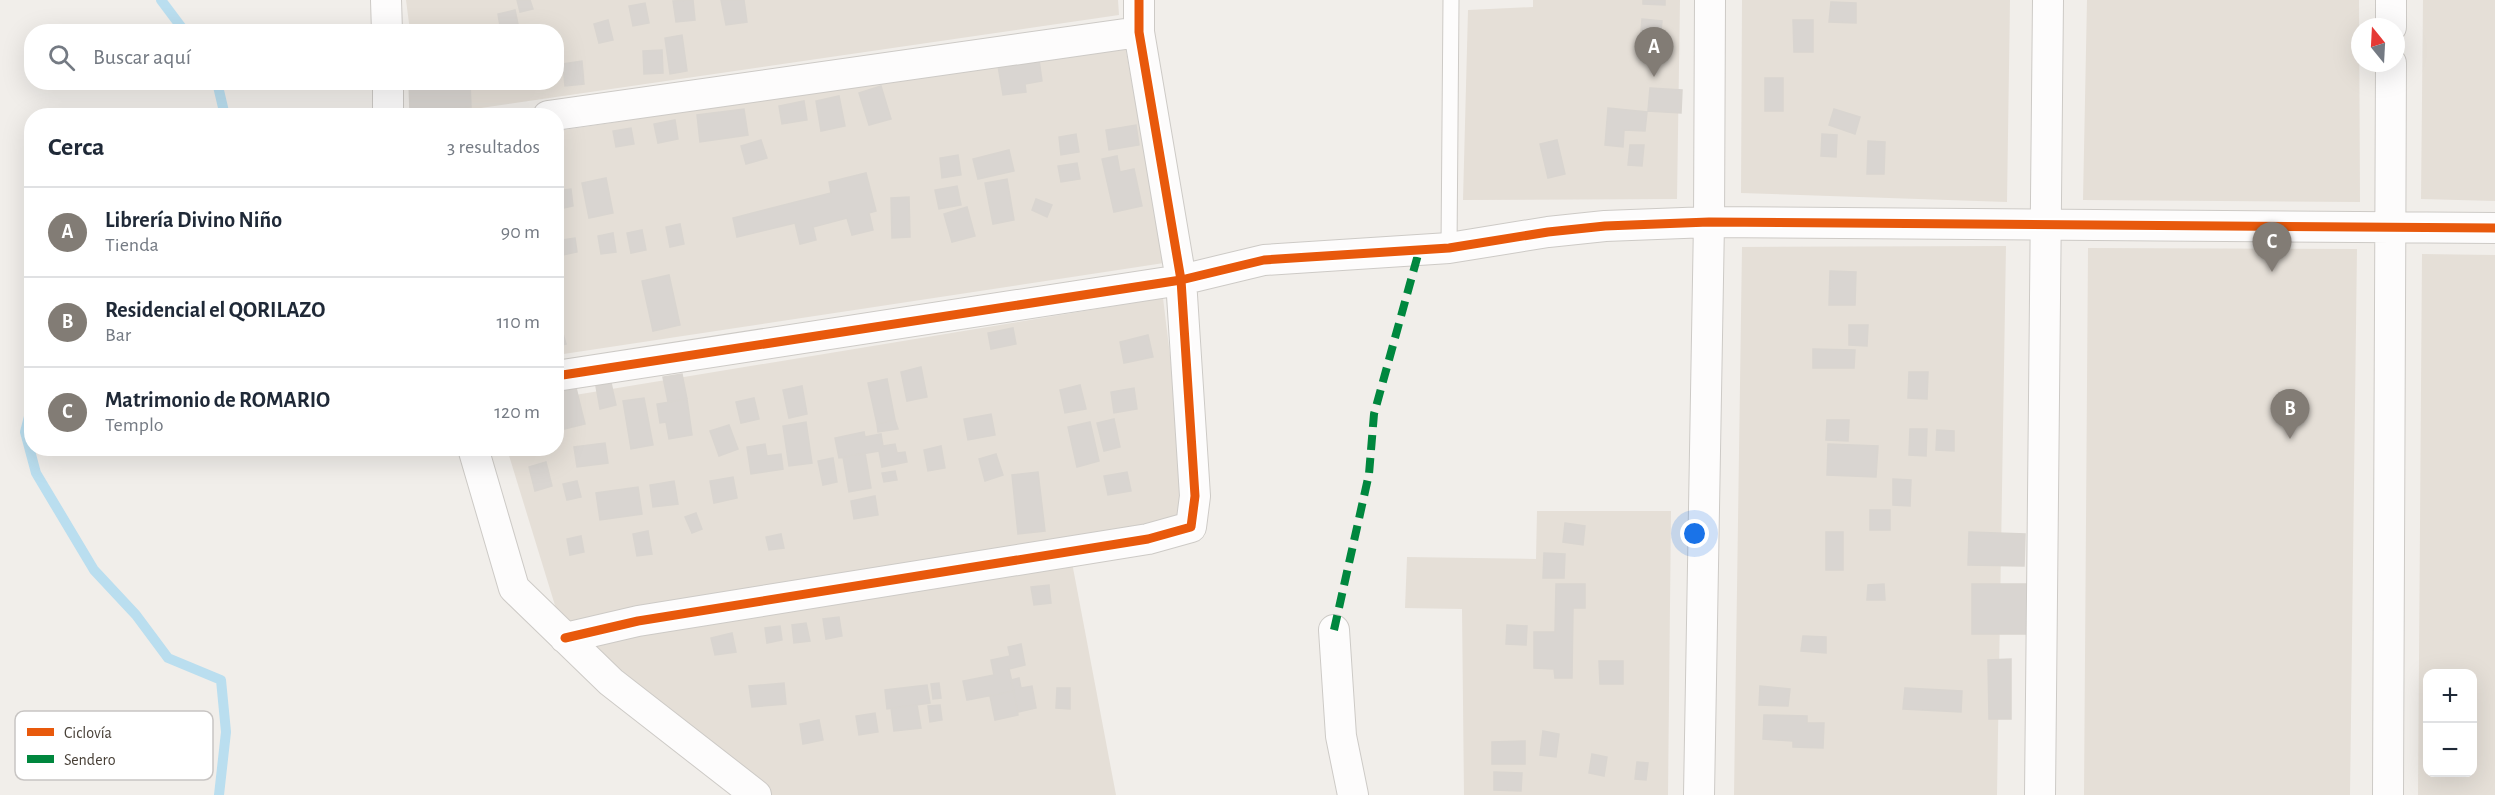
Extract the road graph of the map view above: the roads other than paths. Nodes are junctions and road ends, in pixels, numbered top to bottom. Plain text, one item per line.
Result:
1 (386, 0) edge
2 (1138, 0) edge
3 (1451, 0) edge
4 (1710, 0) edge
5 (2048, 0) edge
6 (2391, 0) edge
7 (2391, 18) edge
8 (387, 24) edge
9 (1139, 32) junction
10 (2391, 72) edge
11 (388, 90) edge
12 (388, 108) edge
13 (564, 114) edge
14 (1709, 222) junction
15 (2045, 226) junction
16 (2391, 226) junction
17 (2495, 228) edge
18 (1449, 248) junction
19 (1180, 280) junction
20 (564, 375) edge
21 (475, 456) edge
22 (1334, 630) dead end
23 (565, 638) junction
24 (756, 795) edge
25 (1353, 795) edge
26 (1699, 795) edge
27 (2040, 795) edge
28 (2388, 795) edge

1 - 8 street
2 - 9 street
3 - 18 lane
4 - 14 street
5 - 15 street
6 - 7 street
9 - 13 street
9 - 19 street
10 - 16 street
11 - 12 street
14 - 15 street
14 - 18 street
14 - 26 street
15 - 16 street
15 - 27 street
16 - 17 street
16 - 28 street
18 - 19 street
19 - 20 street
19 - 23 street
21 - 23 street
22 - 25 street
23 - 24 street

